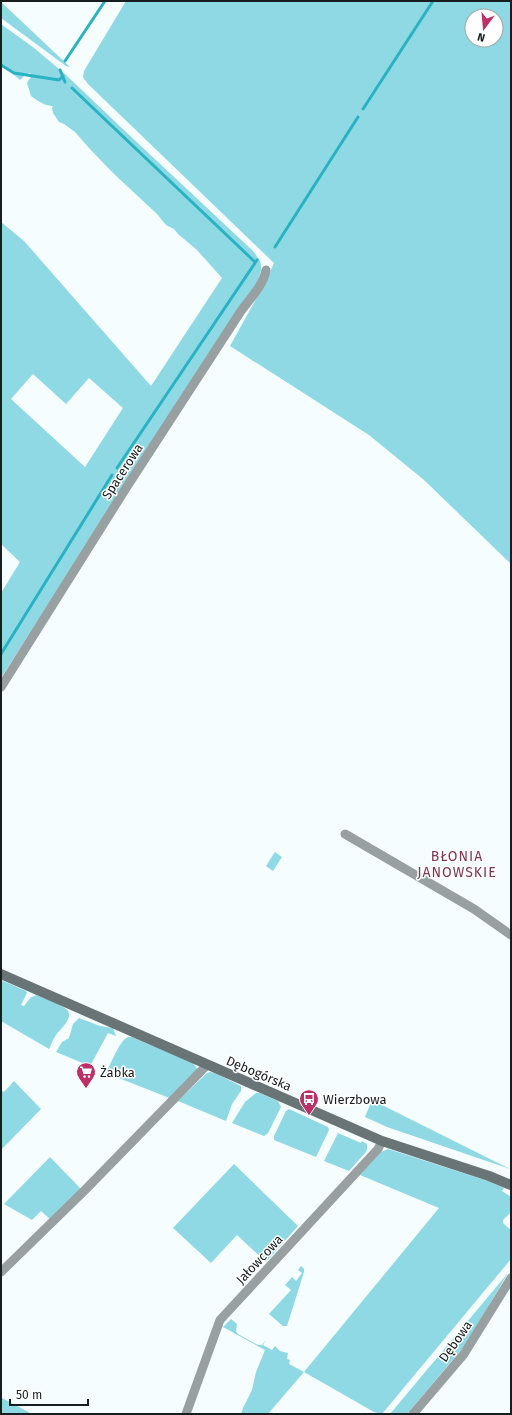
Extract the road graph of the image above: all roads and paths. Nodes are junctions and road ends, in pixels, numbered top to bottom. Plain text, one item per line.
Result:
1 (266, 270) dead end
2 (1, 687) edge
3 (345, 834) dead end
4 (511, 935) edge
5 (1, 974) edge
6 (207, 1065) junction
7 (382, 1141) junction
8 (511, 1185) edge
9 (1, 1272) edge
10 (511, 1278) edge
11 (186, 1414) edge
12 (413, 1414) edge

1 - 2 street, Spacerowa
3 - 4 street
5 - 6 street, Dębogórska
6 - 7 street, Dębogórska
6 - 9 street
7 - 8 street, Dębogórska
7 - 11 street, Jałowcowa
10 - 12 street, Dębowa

